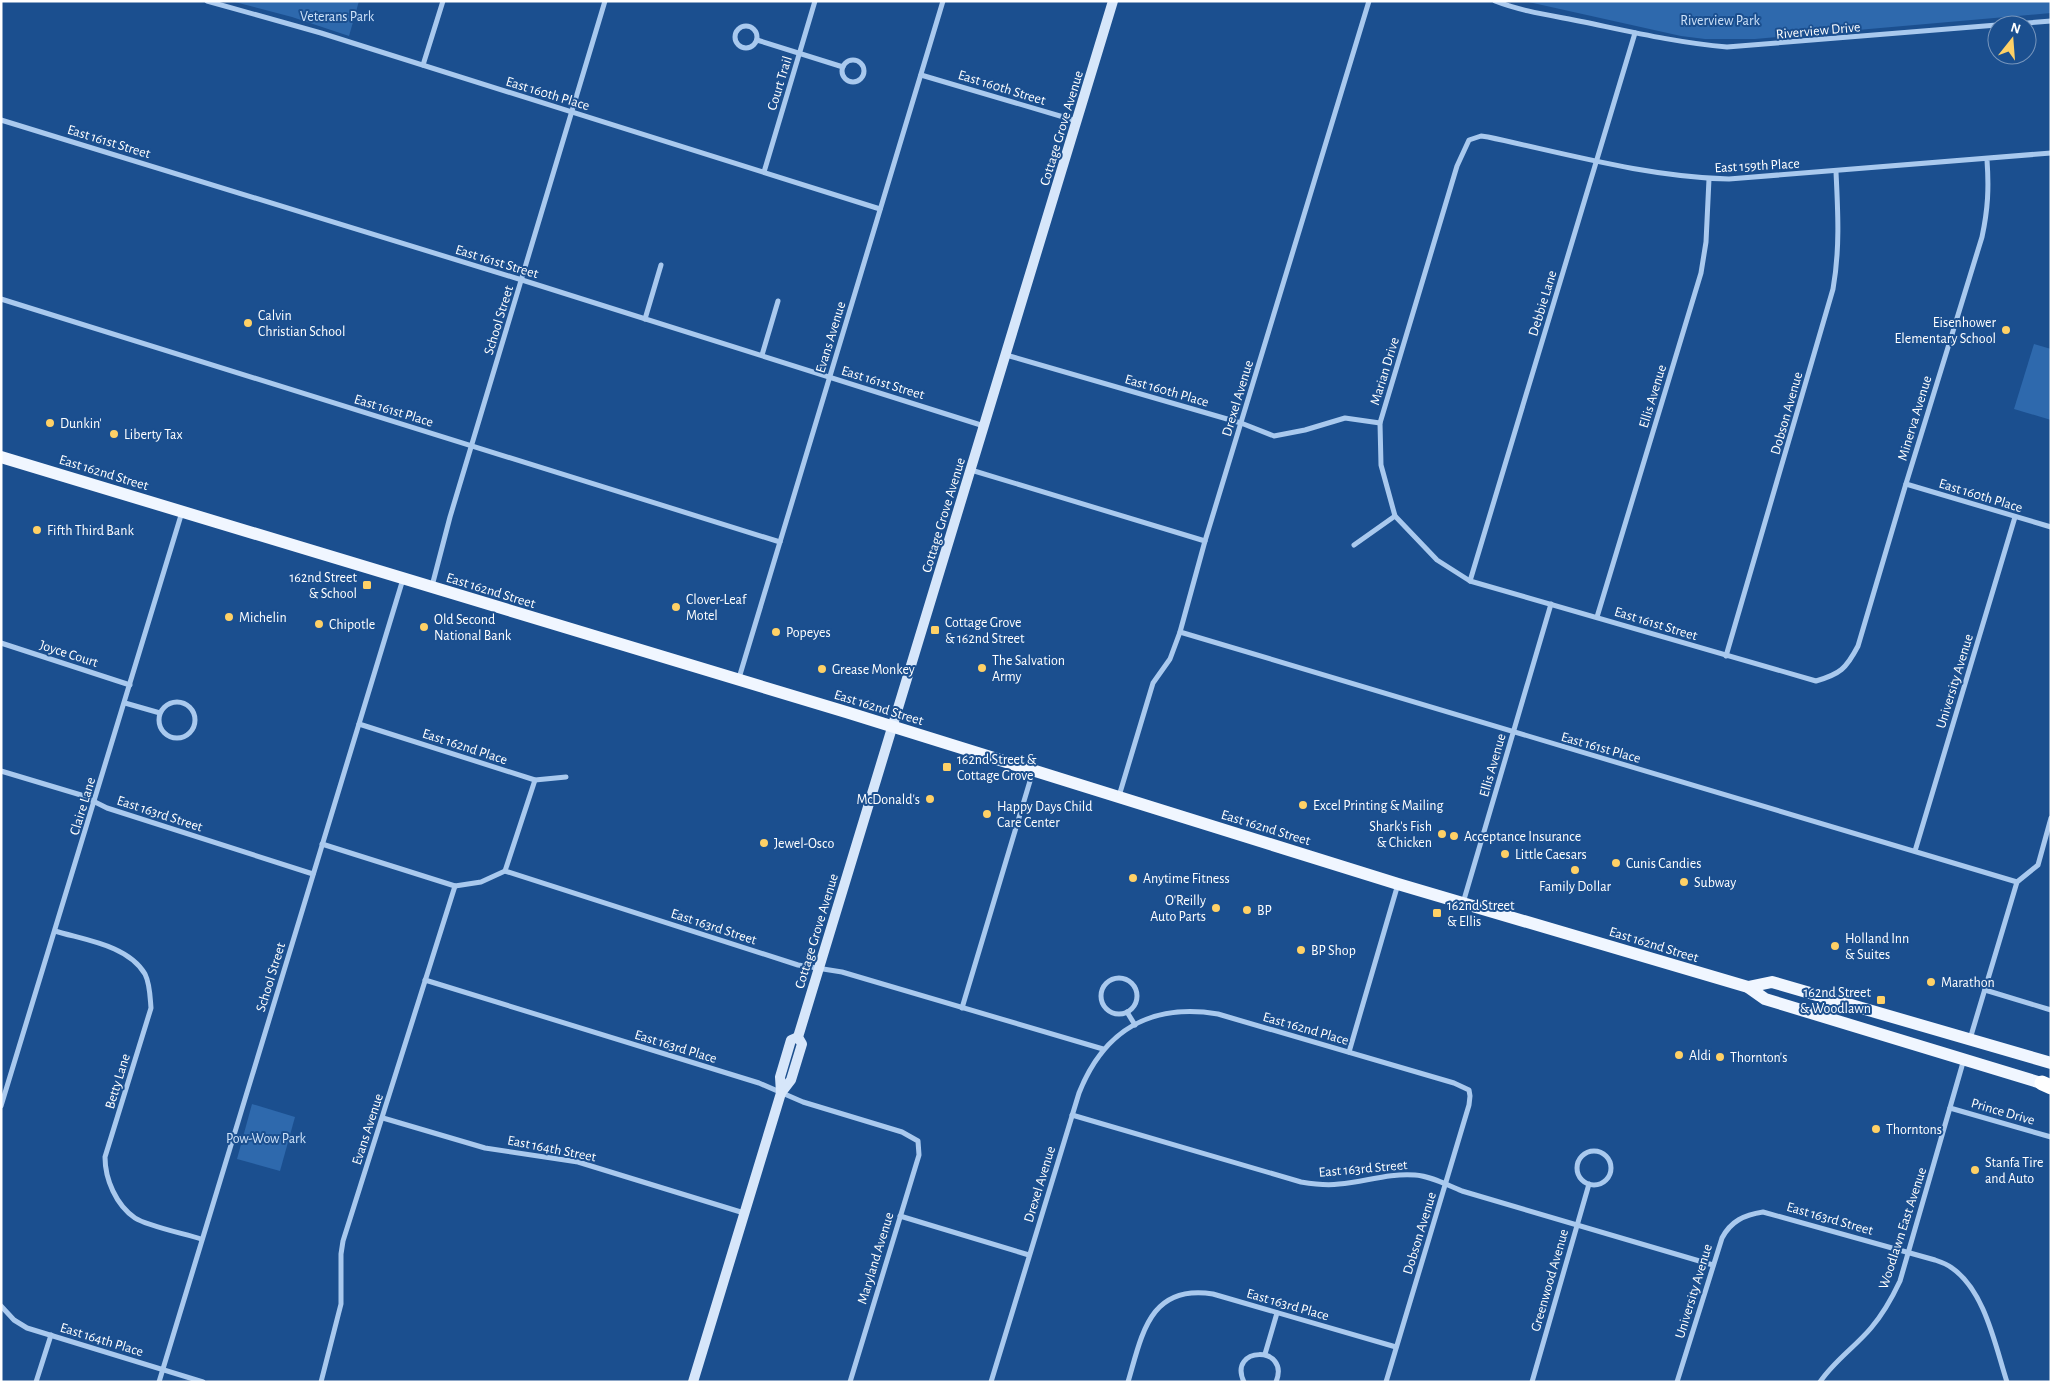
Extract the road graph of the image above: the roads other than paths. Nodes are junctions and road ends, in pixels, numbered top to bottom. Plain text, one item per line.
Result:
1 (207, 1) edge
2 (443, 1) edge
3 (605, 1) edge
4 (815, 1) edge
5 (943, 1) edge
6 (1113, 1) edge
7 (1369, 1) edge
8 (1495, 1) edge
9 (2051, 21) edge
10 (2037, 22) edge
11 (1987, 26) edge
12 (1635, 33) junction
13 (757, 40) junction
14 (799, 54) junction
15 (423, 65) junction
16 (843, 67) junction
17 (921, 75) junction
18 (572, 112) junction
19 (1, 120) edge
20 (1077, 121) junction
21 (1469, 140) joint
22 (2051, 153) edge
23 (1596, 160) junction
24 (1986, 160) junction
25 (764, 172) junction
26 (1836, 172) junction
27 (1709, 179) junction
28 (880, 209) junction
29 (661, 265) dead end
30 (522, 280) junction
31 (1, 299) edge
32 (778, 301) dead end
33 (645, 319) junction
34 (1006, 355) junction
35 (762, 356) junction
36 (830, 377) junction
37 (1241, 423) junction
38 (1380, 423) junction
39 (984, 426) junction
40 (472, 446) junction
41 (1, 457) edge
42 (971, 470) junction
43 (1906, 484) junction
44 (182, 512) junction
45 (1395, 516) junction
46 (2015, 517) junction
47 (2051, 527) edge
48 (1205, 541) junction
49 (780, 542) junction
50 (1354, 545) dead end
51 (404, 579) junction
52 (1470, 581) junction
53 (432, 587) junction
54 (1551, 604) junction
55 (1597, 617) junction
56 (1180, 632) junction
57 (1, 643) edge
58 (1726, 656) junction
59 (1835, 675) joint
60 (738, 680) junction
61 (130, 685) junction
62 (125, 703) junction
63 (160, 713) junction
64 (359, 724) junction
65 (893, 727) junction
66 (1513, 732) junction
67 (1, 770) edge
68 (1033, 770) junction
69 (566, 777) dead end
70 (535, 780) junction
71 (1118, 797) junction
72 (95, 803) junction
73 (2051, 818) edge
74 (2049, 828) edge
75 (322, 844) junction
76 (1915, 851) junction
77 (505, 871) junction
78 (313, 874) junction
79 (2017, 882) junction
80 (1398, 884) junction
81 (455, 886) junction
82 (1463, 903) junction
83 (55, 931) junction
84 (820, 968) junction
85 (425, 980) junction
86 (1748, 988) junction
87 (1985, 990) junction
88 (962, 1008) junction
89 (2051, 1010) edge
90 (1127, 1012) junction
91 (1135, 1025) junction
92 (1970, 1039) junction
93 (1103, 1050) junction
94 (1349, 1052) junction
95 (1964, 1059) junction
96 (2051, 1064) edge
97 (2048, 1085) edge
98 (1469, 1090) joint
99 (781, 1093) junction
100 (1, 1106) edge
101 (1950, 1108) junction
102 (1072, 1115) junction
103 (383, 1118) junction
104 (2051, 1137) edge
105 (918, 1141) joint
106 (1445, 1184) junction
107 (1589, 1184) junction
108 (744, 1214) junction
109 (900, 1216) junction
110 (1744, 1216) joint
111 (1577, 1225) junction
112 (201, 1239) junction
113 (1909, 1252) junction
114 (1029, 1255) junction
115 (1713, 1265) junction
116 (1, 1306) edge
117 (1277, 1313) junction
118 (51, 1335) junction
119 (1396, 1348) junction
120 (1265, 1354) junction
121 (162, 1369) junction
122 (36, 1382) edge
123 (158, 1382) edge
124 (204, 1382) edge
125 (321, 1382) edge
126 (692, 1382) edge
127 (850, 1382) edge
128 (991, 1382) edge
129 (1128, 1382) edge
130 (1244, 1382) edge
131 (1276, 1382) edge
132 (1386, 1382) edge
133 (1532, 1382) edge
134 (1677, 1382) edge
135 (1820, 1382) edge
136 (2007, 1382) edge

1 - 15 street, East 160th Place
2 - 15 street
3 - 18 street, School Street
4 - 14 street, Court Trail
5 - 17 street, Evans Avenue
6 - 20 main road, Cottage Grove Avenue
7 - 37 street, Drexel Avenue
8 - 12 street, Riverview Drive
9 - 10 street
11 - 12 street, Riverview Drive
12 - 23 street, Debbie Lane
13 - 13 street
13 - 14 street
14 - 16 street
14 - 25 street, Court Trail
15 - 18 street, East 160th Place
16 - 16 street
17 - 20 street, East 160th Street
17 - 28 street, Evans Avenue
18 - 25 street, East 160th Place
18 - 30 street, School Street
19 - 30 street, East 161st Street
20 - 34 main road, Cottage Grove Avenue
21 - 23 street, East 159th Place
21 - 38 street, Marian Drive
22 - 24 street, East 159th Place
23 - 27 street, East 159th Place
23 - 52 street, Debbie Lane
24 - 26 street, East 159th Place
24 - 43 street, Minerva Avenue
25 - 28 street, East 160th Place
26 - 27 street, East 159th Place
26 - 58 street, Dobson Avenue
27 - 55 street, Ellis Avenue
28 - 36 street, Evans Avenue
29 - 33 street
30 - 33 street, East 161st Street
30 - 40 street, School Street
31 - 40 street, East 161st Place
32 - 35 street
33 - 35 street, East 161st Street
34 - 37 street, East 160th Place
34 - 39 main road, Cottage Grove Avenue
35 - 36 street, East 161st Street
36 - 39 street, East 161st Street
36 - 49 street, Evans Avenue
37 - 38 street, East 160th Place
37 - 48 street, Drexel Avenue
38 - 45 street, Marian Drive
39 - 42 main road, Cottage Grove Avenue
40 - 49 street, East 161st Place
40 - 53 street, School Street
41 - 44 main road, East 162nd Street
42 - 48 street
42 - 65 main road, Cottage Grove Avenue
43 - 46 street, East 160th Place
43 - 59 street, Minerva Avenue
44 - 51 main road, East 162nd Street
44 - 61 street, Claire Lane
45 - 50 street
45 - 52 street, Marian Drive
46 - 47 street, East 160th Place
46 - 76 street, University Avenue
48 - 56 street, Drexel Avenue
49 - 60 street, Evans Avenue
51 - 53 main road, East 162nd Street
51 - 64 street, School Street
52 - 54 street, East 161st Street
53 - 60 main road, East 162nd Street
54 - 55 street, East 161st Street
54 - 66 street, Ellis Avenue
55 - 58 street, East 161st Street
56 - 66 street, East 161st Place
56 - 71 street, Drexel Avenue
57 - 61 street, Joyce Court
58 - 59 street, East 161st Street
60 - 65 main road, East 162nd Street
61 - 62 street, Claire Lane
62 - 63 street
62 - 72 street, Claire Lane
63 - 63 street
64 - 70 street, East 162nd Place
64 - 75 street, School Street
65 - 68 main road, East 162nd Street
65 - 84 main road, Cottage Grove Avenue
66 - 76 street, East 161st Place
66 - 82 street, Ellis Avenue
67 - 72 street, East 163rd Street
68 - 71 main road, East 162nd Street
68 - 88 street
69 - 70 street, East 162nd Place
70 - 77 street
71 - 80 main road, East 162nd Street
72 - 78 street, East 163rd Street
72 - 83 street, Claire Lane
73 - 74 street
74 - 79 street
75 - 78 street, School Street
75 - 81 street
76 - 79 street, East 161st Place
77 - 81 street
77 - 84 street, East 163rd Street
78 - 112 street, School Street
79 - 87 street
80 - 82 main road, East 162nd Street
80 - 94 street
81 - 85 street, Evans Avenue
82 - 86 main road, East 162nd Street
83 - 100 street, Claire Lane
83 - 112 street, Betty Lane
84 - 88 street, East 163rd Street
84 - 99 main road, Cottage Grove Avenue
85 - 99 street, East 163rd Place
85 - 103 street, Evans Avenue
86 - 92 main road
86 - 95 main road, East 162nd Street
87 - 89 street
87 - 92 street
88 - 93 street, East 163rd Street
90 - 90 street
90 - 91 street
91 - 93 street, Drexel Avenue
91 - 94 street, East 162nd Place
92 - 95 main road
92 - 96 main road
93 - 102 street, Drexel Avenue
94 - 98 street, East 162nd Place
95 - 97 main road, East 162nd Street
95 - 101 street, Woodlawn East Avenue
98 - 106 street, Dobson Avenue
99 - 105 street, East 163rd Place
99 - 108 main road, Cottage Grove Avenue
101 - 104 street, Prince Drive
101 - 113 street, Woodlawn East Avenue
102 - 106 street, East 163rd Street
102 - 114 street, Drexel Avenue
103 - 108 street, East 164th Street
103 - 125 street, Evans Avenue
105 - 109 street, Maryland Avenue
106 - 111 street, East 163rd Street
106 - 119 street, Dobson Avenue
107 - 107 street
107 - 111 street, Greenwood Avenue
108 - 126 main road, Cottage Grove Avenue
109 - 114 street
109 - 127 street, Maryland Avenue
110 - 113 street, East 163rd Street
110 - 115 street, University Avenue
111 - 115 street, East 163rd Street
111 - 133 street, Greenwood Avenue
112 - 121 street, School Street
113 - 135 street, Woodlawn East Avenue
113 - 136 street, East 163rd Street
114 - 128 street, Drexel Avenue
115 - 134 street, University Avenue
116 - 118 street, East 164th Place
117 - 119 street, East 163rd Place
117 - 120 street
117 - 129 street, East 163rd Place
118 - 121 street, East 164th Place
118 - 122 street
119 - 132 street, Dobson Avenue
120 - 130 street
120 - 131 street
121 - 123 street, School Street
121 - 124 street, East 164th Place

